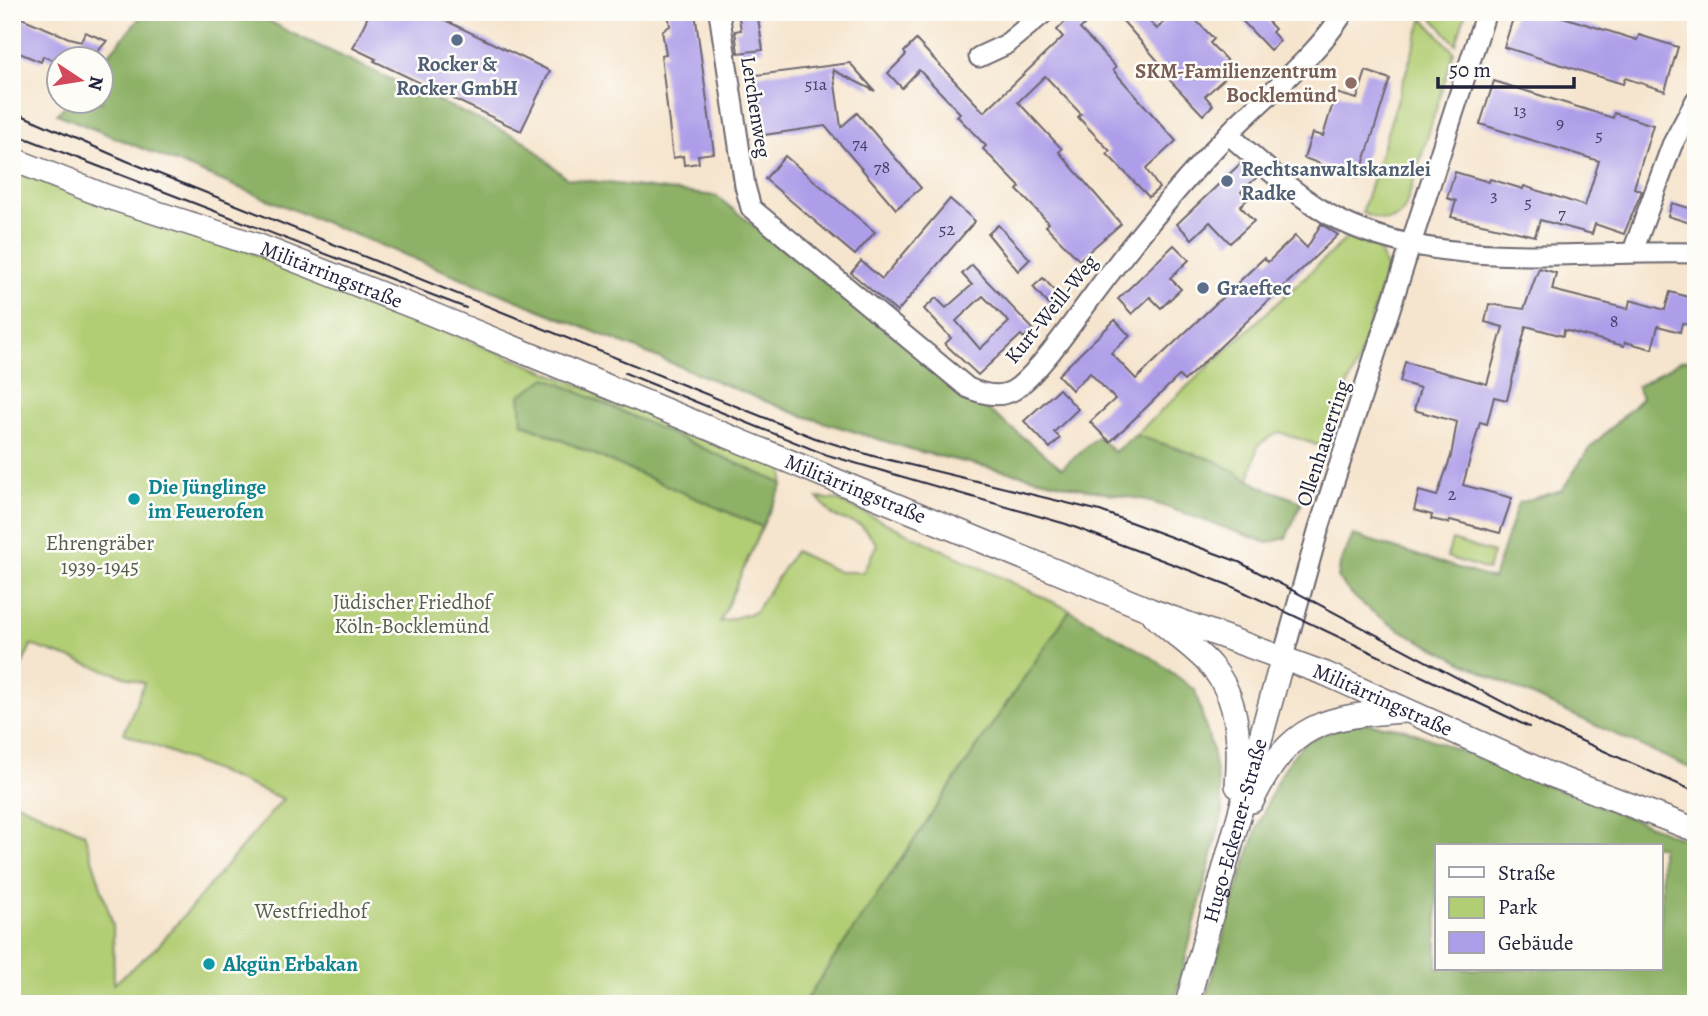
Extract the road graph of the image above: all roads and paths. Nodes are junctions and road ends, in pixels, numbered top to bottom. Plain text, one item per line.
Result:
1 (719, 12) edge
2 (1045, 12) edge
3 (1344, 12) edge
4 (1486, 12) edge
5 (979, 57) dead end
6 (1696, 100) edge
7 (1228, 134) junction
8 (12, 159) edge
9 (751, 208) joint
10 (1413, 245) junction
11 (1633, 251) junction
12 (1696, 253) edge
13 (1150, 610) junction
14 (1283, 657) junction
15 (1409, 711) junction
16 (1696, 830) edge
17 (1234, 838) junction
18 (1187, 1004) edge

1 - 9 street, Lerchenweg
2 - 5 street
3 - 7 street, Kurt-Weill-Weg
4 - 10 street, Ollenhauerring
6 - 11 street
7 - 9 street, Kurt-Weill-Weg
7 - 10 street
8 - 13 main road, Militärringstraße
10 - 11 street
10 - 14 street, Ollenhauerring
11 - 12 street
13 - 14 main road, Militärringstraße
13 - 17 main road
14 - 15 main road, Militärringstraße
14 - 17 main road, Hugo-Eckener-Straße
15 - 16 main road, Militärringstraße
15 - 17 main road
17 - 18 main road, Hugo-Eckener-Straße

